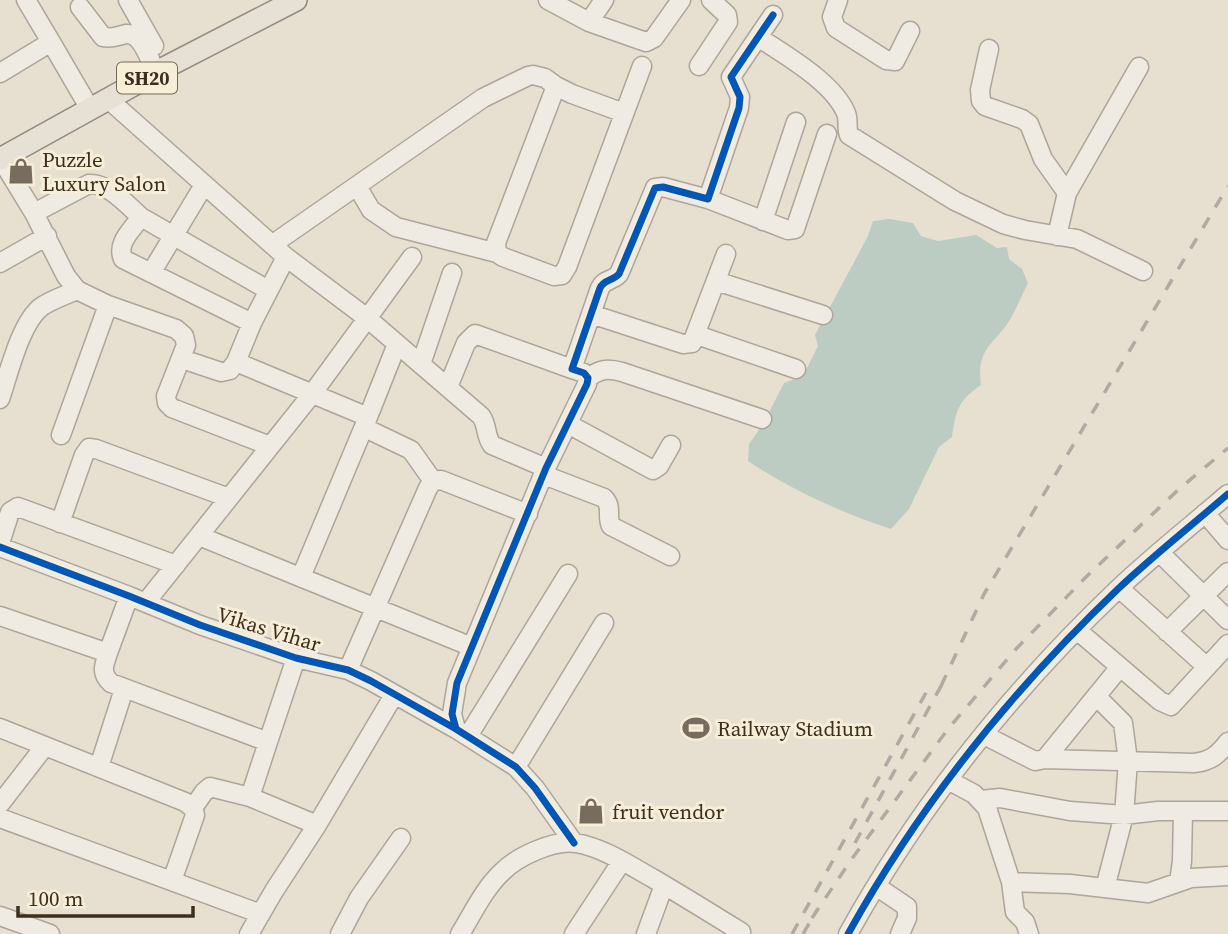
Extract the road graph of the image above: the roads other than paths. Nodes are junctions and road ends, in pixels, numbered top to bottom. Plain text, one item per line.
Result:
1 (26, 0) edge
2 (128, 0) edge
3 (296, 0) edge
4 (548, 0) edge
5 (604, 0) edge
6 (681, 0) edge
7 (711, 0) edge
8 (838, 0) edge
9 (80, 7) dead end
10 (773, 15) dead end
11 (589, 22) junction
12 (910, 31) dead end
13 (758, 37) junction
14 (51, 42) junction
15 (989, 49) dead end
16 (642, 65) dead end
17 (699, 65) dead end
18 (1139, 67) dead end
19 (161, 70) junction
20 (0, 73) edge
21 (556, 86) junction
22 (99, 104) junction
23 (624, 113) junction
24 (796, 122) dead end
25 (827, 134) dead end
26 (0, 159) edge
27 (204, 184) junction
28 (357, 186) junction
29 (1067, 193) junction
30 (708, 199) junction
31 (34, 213) junction
32 (141, 217) junction
33 (763, 221) junction
34 (172, 235) junction
35 (47, 236) junction
36 (1058, 236) junction
37 (279, 251) junction
38 (497, 253) junction
39 (726, 254) dead end
40 (412, 257) dead end
41 (0, 263) edge
42 (1143, 271) dead end
43 (452, 273) dead end
44 (150, 274) junction
45 (716, 281) junction
46 (77, 290) junction
47 (268, 290) junction
48 (108, 305) junction
49 (591, 314) junction
50 (823, 315) dead end
51 (367, 318) junction
52 (252, 323) junction
53 (697, 335) junction
54 (397, 344) junction
55 (181, 359) junction
56 (236, 362) junction
57 (421, 364) junction
58 (796, 369) dead end
59 (580, 374) junction
60 (447, 387) junction
61 (312, 394) junction
62 (0, 399) edge
63 (762, 419) dead end
64 (367, 422) junction
65 (568, 424) junction
66 (61, 435) dead end
67 (671, 445) dead end
68 (270, 446) junction
69 (545, 471) junction
70 (433, 481) junction
71 (1228, 494) edge
72 (229, 498) junction
73 (1205, 513) junction
74 (528, 514) junction
75 (60, 523) junction
76 (199, 536) junction
77 (1228, 540) edge
78 (0, 545) edge
79 (1158, 552) junction
80 (670, 556) dead end
81 (176, 565) junction
82 (1228, 572) edge
83 (568, 574) dead end
84 (301, 577) junction
85 (1119, 588) junction
86 (1203, 596) junction
87 (138, 599) junction
88 (375, 608) junction
89 (0, 616) edge
90 (1228, 620) edge
91 (604, 623) dead end
92 (1077, 631) junction
93 (1167, 632) junction
94 (1228, 644) edge
95 (472, 647) junction
96 (108, 653) junction
97 (296, 658) junction
98 (1120, 667) junction
99 (1207, 667) junction
100 (348, 670) junction
101 (124, 689) junction
102 (394, 695) junction
103 (1096, 696) junction
104 (0, 728) edge
105 (462, 733) junction
106 (985, 735) junction
107 (268, 742) junction
108 (1228, 742) edge
109 (45, 746) junction
110 (1045, 759) junction
111 (1128, 761) junction
112 (99, 767) junction
113 (516, 767) junction
114 (948, 780) junction
115 (250, 797) junction
116 (981, 800) junction
117 (0, 804) edge
118 (193, 808) junction
119 (1183, 811) junction
120 (1228, 811) edge
121 (1124, 815) junction
122 (0, 818) edge
123 (317, 825) junction
124 (401, 838) dead end
125 (574, 843) junction
126 (622, 860) junction
127 (1228, 876) edge
128 (172, 881) junction
129 (1012, 882) junction
130 (1179, 882) junction
131 (664, 885) junction
132 (876, 886) junction
133 (1105, 888) junction
134 (261, 914) junction
135 (0, 916) edge
136 (741, 932) dead end
137 (50, 934) edge
138 (249, 934) edge
139 (340, 934) edge
140 (460, 934) edge
141 (574, 934) edge
142 (646, 934) edge
143 (848, 934) edge
144 (900, 934) edge
145 (1029, 934) edge

1 - 14 street
2 - 19 street
3 - 19 main road, SH20
4 - 11 street
5 - 11 street
6 - 11 street
7 - 17 street
8 - 12 street
9 - 19 street
10 - 13 street
13 - 30 street
13 - 36 street
14 - 20 street
14 - 22 street
15 - 29 street
16 - 23 street
18 - 29 street
19 - 22 main road, SH20
21 - 23 street
21 - 28 street
21 - 38 street
22 - 26 main road, SH20
22 - 27 street
23 - 38 street
24 - 33 street
25 - 33 street
26 - 31 street
27 - 34 street
27 - 37 street
28 - 37 street
28 - 38 street
29 - 36 street
30 - 33 street
30 - 49 street
31 - 32 street
31 - 35 street
32 - 34 street
32 - 44 street
34 - 44 street
34 - 47 street
35 - 41 street
35 - 46 street
36 - 42 street
37 - 47 street
37 - 51 street
39 - 45 street
40 - 51 street
43 - 57 street
44 - 52 street
45 - 50 street
45 - 53 street
46 - 48 street
46 - 62 street
47 - 52 street
48 - 55 street
48 - 66 street
49 - 53 street
49 - 59 street
51 - 54 street
51 - 61 street
52 - 56 street
53 - 58 street
54 - 57 street
54 - 64 street
55 - 56 street
55 - 68 street
56 - 61 street
57 - 60 street
59 - 60 street
59 - 63 street
59 - 65 street
60 - 69 street
61 - 64 street
61 - 68 street
64 - 70 street
64 - 84 street
65 - 67 street
65 - 69 street
68 - 72 street
69 - 74 street
69 - 80 street
70 - 74 street
70 - 88 street
71 - 73 street
72 - 75 street
72 - 76 street
73 - 77 street
73 - 79 street
74 - 95 street
75 - 78 street
75 - 81 street
76 - 81 street
76 - 84 street
78 - 87 street, Vikas Vihar
79 - 85 street
79 - 86 street
81 - 87 street
82 - 86 street
83 - 105 street
84 - 88 street
85 - 92 street
85 - 93 street
86 - 90 street
86 - 93 street
87 - 96 street
87 - 97 street, Vikas Vihar
88 - 95 street
88 - 100 street
89 - 96 street
91 - 113 street
92 - 98 street
92 - 106 street
93 - 99 street
94 - 99 street
95 - 105 street
96 - 101 street
97 - 100 street, Vikas Vihar
97 - 107 street
98 - 99 street
98 - 103 street
100 - 102 street, Vikas Vihar
101 - 107 street
101 - 112 street
102 - 105 street, Vikas Vihar
102 - 123 street
103 - 110 street
103 - 111 street
104 - 109 street
105 - 113 street, Vikas Vihar
106 - 110 street
106 - 114 street
107 - 115 street
108 - 111 street
109 - 112 street
109 - 117 street
110 - 111 street
111 - 121 street
112 - 118 street
113 - 125 street, Vikas Vihar
114 - 116 street
114 - 132 street
115 - 118 street
115 - 123 street
116 - 121 street
116 - 129 street
118 - 128 street
119 - 120 street
119 - 121 street
119 - 130 street
121 - 133 street
122 - 128 street
123 - 134 street
124 - 139 street
125 - 126 street
125 - 140 street
126 - 131 street
126 - 141 street
127 - 130 street
128 - 134 street
129 - 133 street
129 - 145 street
130 - 133 street
131 - 136 street
131 - 142 street
132 - 143 street
132 - 144 street
134 - 138 street
135 - 137 street

